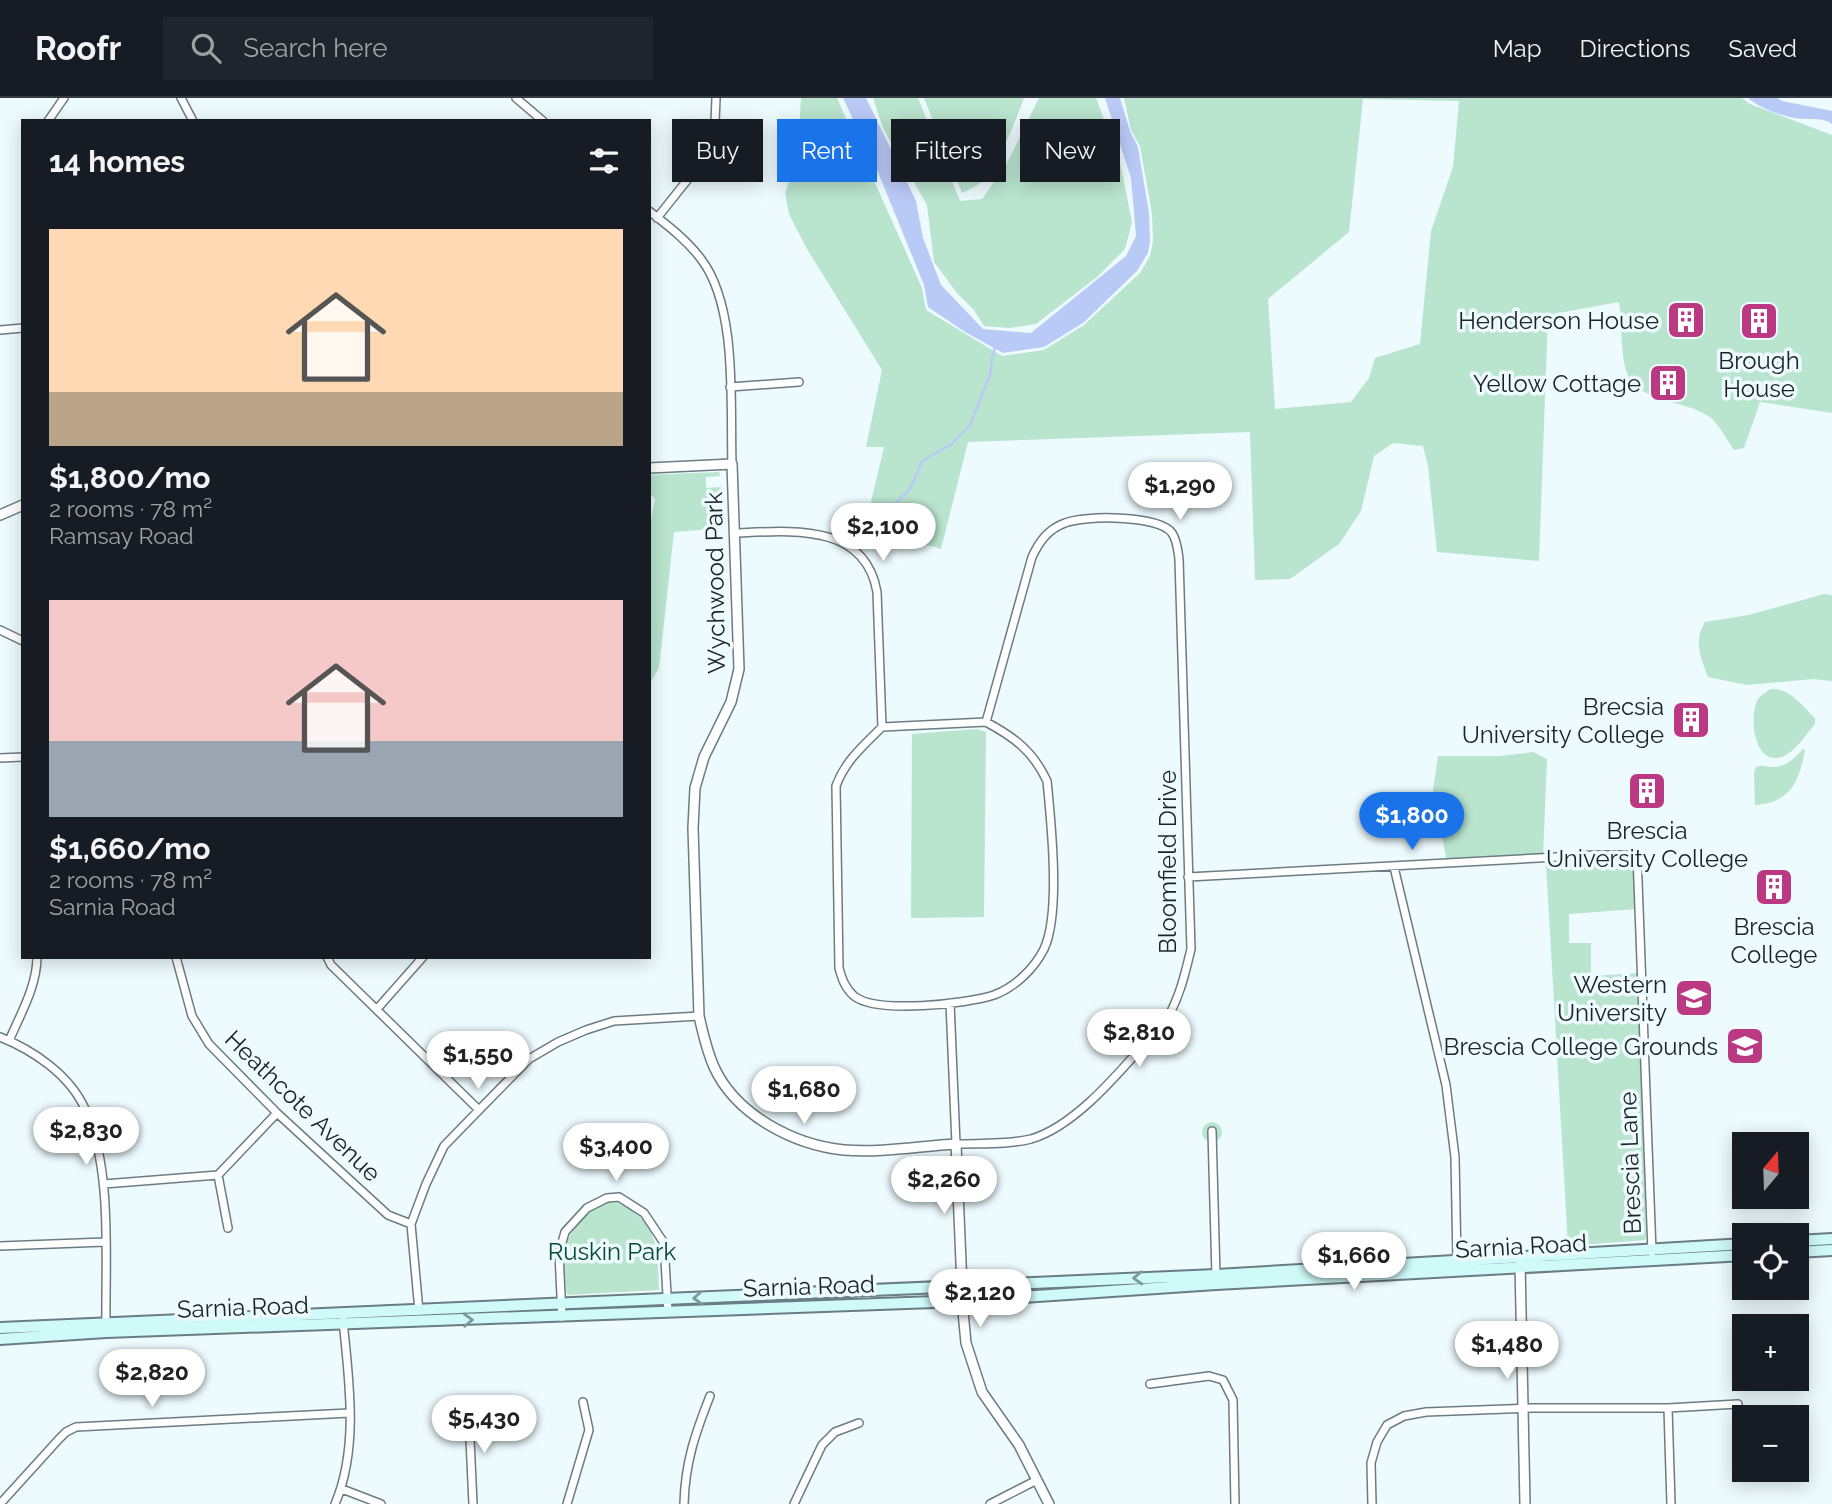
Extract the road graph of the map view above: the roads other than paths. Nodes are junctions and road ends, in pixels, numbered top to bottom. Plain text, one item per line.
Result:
1 (64, 98) edge
2 (181, 98) edge
3 (716, 98) edge
4 (521, 100) edge
5 (49, 119) edge
6 (192, 119) edge
7 (541, 119) edge
8 (651, 213) edge
9 (657, 218) junction
10 (21, 328) edge
11 (0, 330) edge
12 (799, 382) dead end
13 (730, 387) junction
14 (732, 464) junction
15 (651, 468) edge
16 (21, 506) edge
17 (0, 515) edge
18 (735, 533) junction
19 (0, 630) edge
20 (21, 640) edge
21 (986, 722) junction
22 (882, 727) junction
23 (21, 757) edge
24 (0, 758) edge
25 (1394, 867) junction
26 (1188, 877) junction
27 (37, 959) edge
28 (177, 959) edge
29 (328, 959) edge
30 (421, 959) edge
31 (950, 1003) junction
32 (377, 1009) junction
33 (699, 1016) junction
34 (0, 1037) edge
35 (9, 1041) junction
36 (479, 1110) junction
37 (277, 1113) junction
38 (1212, 1131) dead end
39 (956, 1144) junction
40 (218, 1175) junction
41 (104, 1184) junction
42 (411, 1224) junction
43 (228, 1228) dead end
44 (1832, 1239) edge
45 (1809, 1240) edge
46 (105, 1242) junction
47 (0, 1246) edge
48 (1732, 1246) edge
49 (1832, 1250) edge
50 (1809, 1251) edge
51 (1653, 1255) junction
52 (1732, 1255) edge
53 (1520, 1263) junction
54 (1457, 1266) junction
55 (1216, 1280) junction
56 (962, 1286) junction
57 (667, 1299) junction
58 (962, 1301) junction
59 (562, 1304) junction
60 (419, 1311) junction
61 (668, 1312) junction
62 (562, 1317) junction
63 (343, 1320) junction
64 (0, 1328) edge
65 (106, 1329) junction
66 (0, 1339) edge
67 (1150, 1384) dead end
68 (710, 1396) dead end
69 (583, 1402) dead end
70 (1738, 1404) dead end
71 (1668, 1408) junction
72 (1522, 1409) junction
73 (349, 1413) junction
74 (459, 1415) dead end
75 (859, 1423) dead end
76 (1037, 1480) junction
77 (342, 1489) junction
78 (0, 1504) edge
79 (335, 1504) edge
80 (381, 1504) edge
81 (473, 1504) edge
82 (567, 1504) edge
83 (684, 1504) edge
84 (794, 1504) edge
85 (990, 1504) edge
86 (1049, 1504) edge
87 (1235, 1504) edge
88 (1372, 1504) edge
89 (1525, 1504) edge
90 (1671, 1504) edge

1 - 5 street
2 - 6 street
3 - 9 street
4 - 7 street
8 - 9 street, Wychwood Park
9 - 13 street, Wychwood Park
10 - 11 street
12 - 13 street
13 - 14 street, Wychwood Park
14 - 15 street
14 - 18 street, Wychwood Park
16 - 17 street
18 - 22 street
18 - 33 street, Wychwood Park
19 - 20 street
21 - 22 street
21 - 26 street, Bloomfield Drive
21 - 31 street
22 - 31 street
23 - 24 street
25 - 26 street
25 - 51 street, Brescia Lane
25 - 54 street
26 - 39 street, Bloomfield Drive
27 - 35 street
28 - 37 street, Heathcote Avenue
29 - 32 street
30 - 32 street
31 - 39 street
32 - 36 street
33 - 36 street
33 - 39 street, Bloomfield Drive
34 - 35 street
35 - 41 street
36 - 42 street
37 - 40 street
37 - 42 street, Heathcote Avenue
38 - 55 street
39 - 56 street
40 - 41 street
40 - 43 street
41 - 46 street
42 - 60 street
44 - 45 main road
46 - 47 street
46 - 65 street
48 - 51 main road, Sarnia Road
49 - 50 main road
51 - 52 main road, Sarnia Road
51 - 53 main road, Sarnia Road
53 - 54 main road, Sarnia Road
53 - 72 street
54 - 55 main road, Sarnia Road
55 -> 56 main road, Sarnia Road
55 - 58 main road, Sarnia Road
56 -> 57 main road, Sarnia Road
56 - 58 street
57 - 59 main road, Sarnia Road
57 - 59 street
57 - 61 street
58 - 61 main road, Sarnia Road
58 - 76 street
59 - 60 main road, Sarnia Road
59 - 62 street
60 - 63 main road, Sarnia Road
61 - 62 main road, Sarnia Road
63 -> 62 main road, Sarnia Road
63 - 65 main road, Sarnia Road
63 - 73 street
64 - 65 main road, Sarnia Road
65 - 66 main road, Sarnia Road
67 - 87 street
68 - 83 street
69 - 82 street
70 - 71 street
71 - 72 street
71 - 90 street
72 - 88 street
72 - 89 street
73 - 77 street
73 - 78 street
74 - 81 street
75 - 84 street
76 - 85 street
76 - 86 street
77 - 79 street
77 - 80 street

